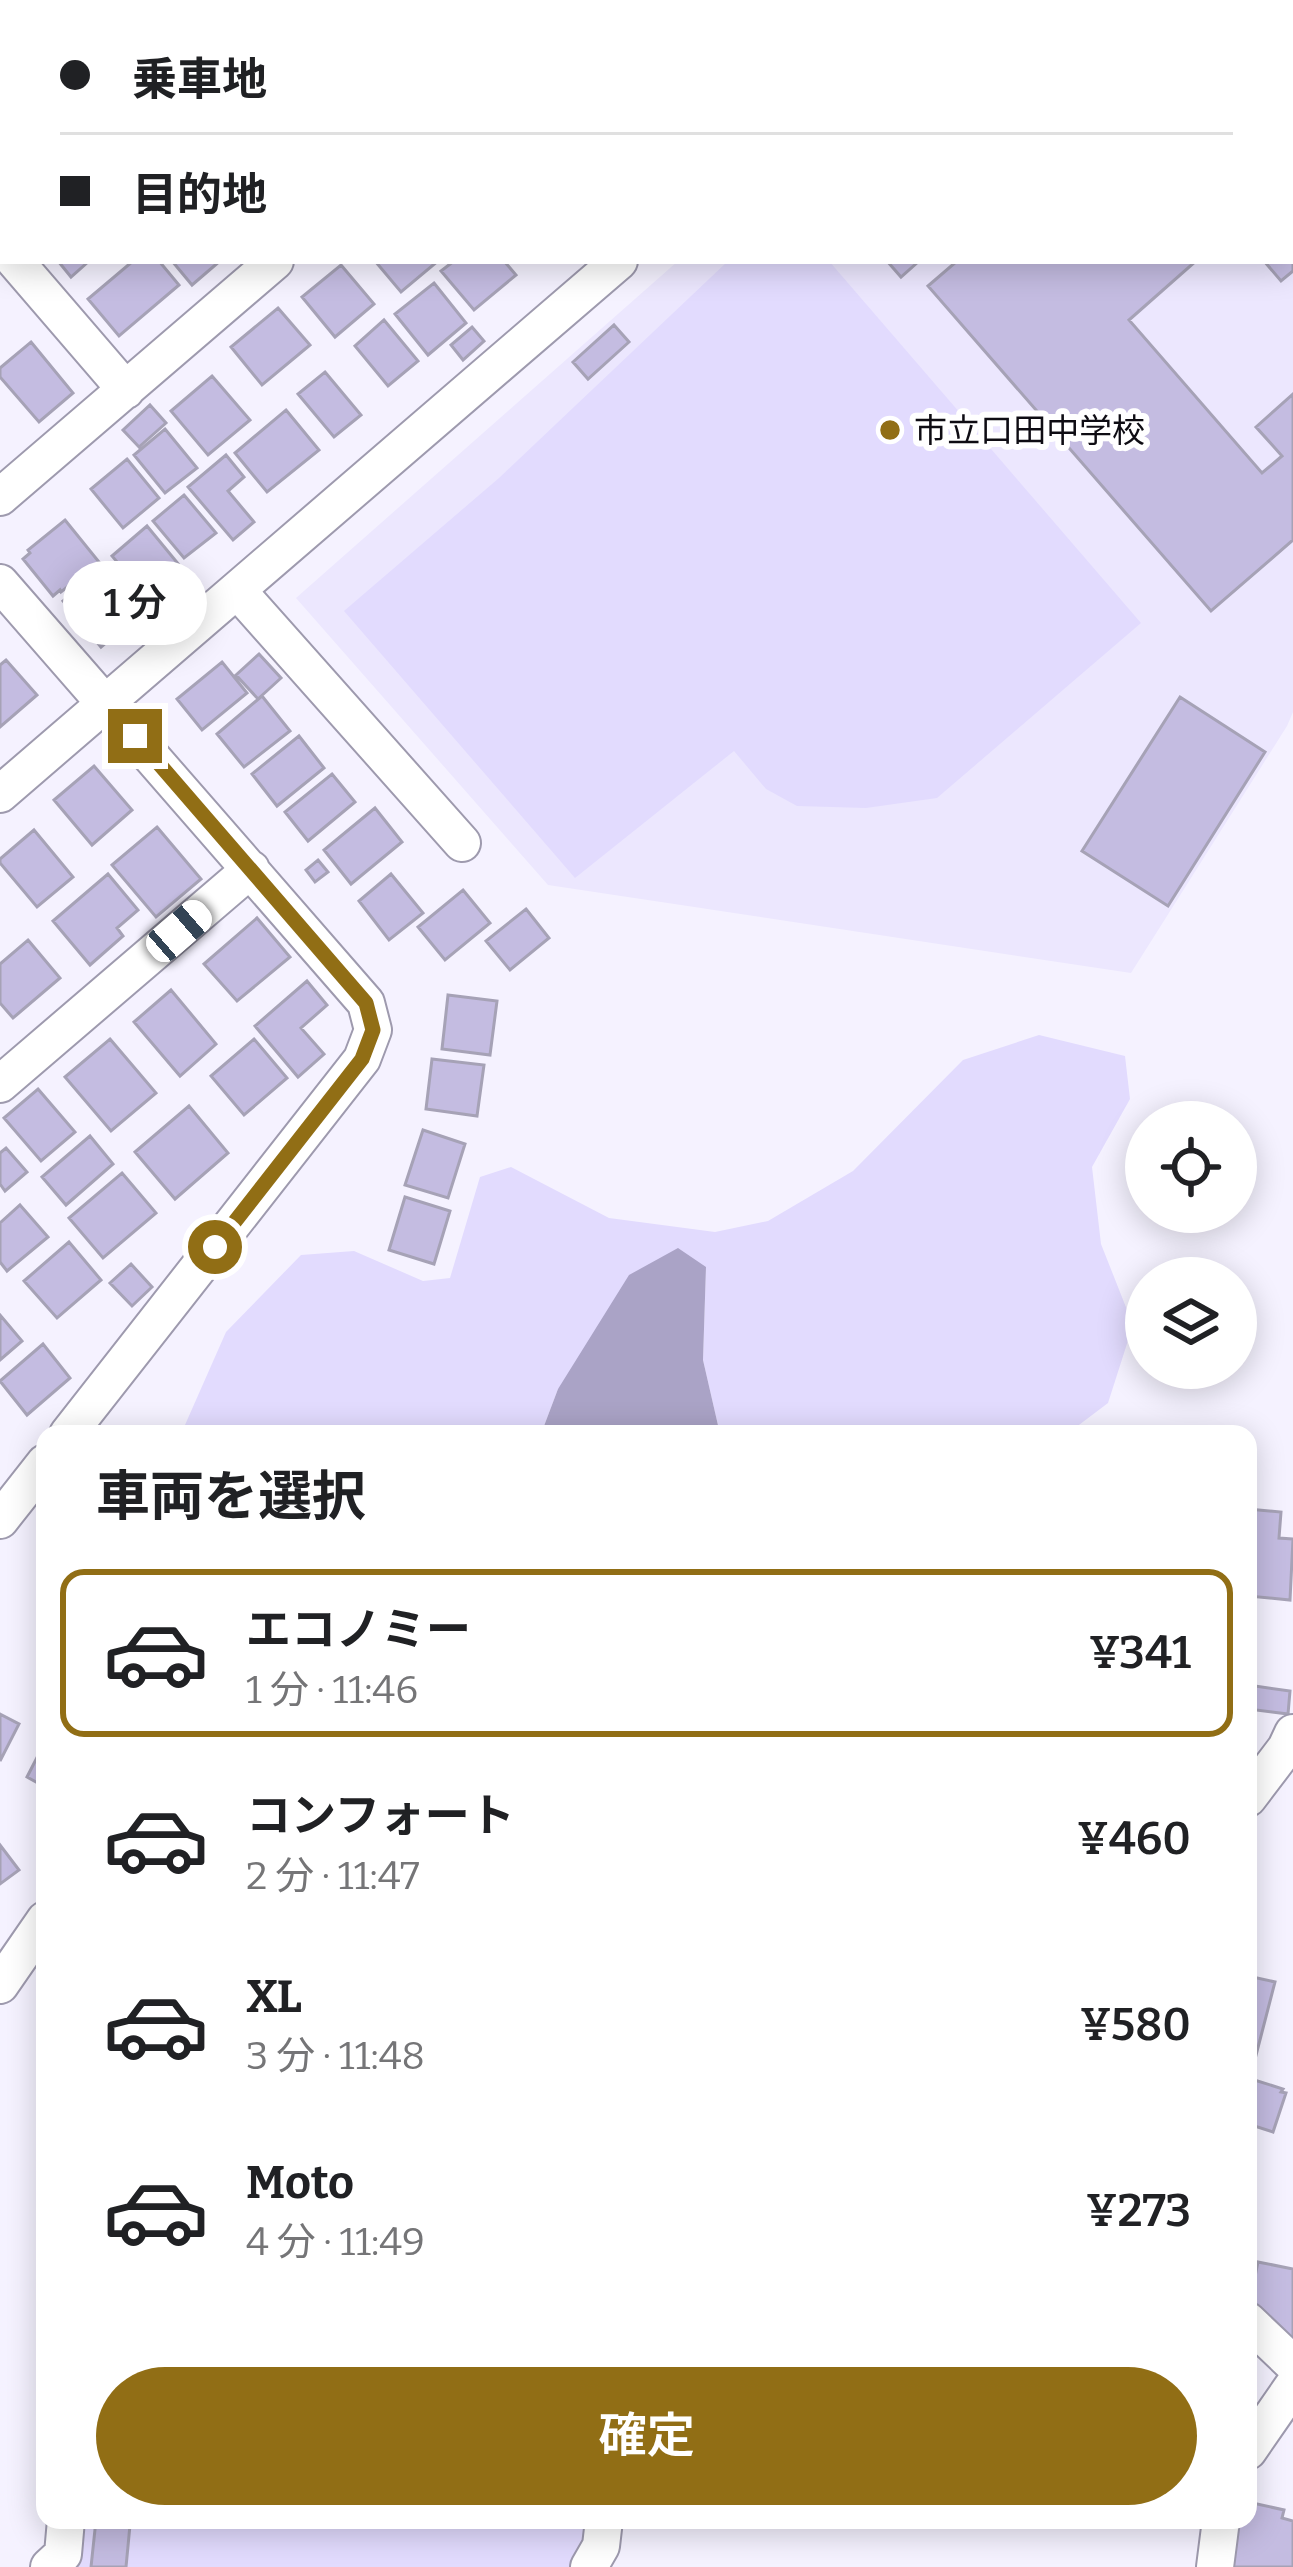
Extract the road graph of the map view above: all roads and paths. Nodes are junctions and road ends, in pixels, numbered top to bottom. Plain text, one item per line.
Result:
1 (18, 264) edge
2 (272, 264) edge
3 (616, 264) edge
4 (126, 390) junction
5 (0, 497) edge
6 (0, 583) edge
7 (237, 590) junction
8 (106, 703) junction
9 (0, 794) edge
10 (462, 843) dead end
11 (251, 869) junction
12 (0, 1084) edge
13 (75, 1425) edge
14 (36, 1474) edge
15 (0, 1520) edge
16 (1293, 1733) edge
17 (1257, 1786) edge
18 (36, 1933) edge
19 (0, 1984) edge
20 (1257, 2329) edge
21 (1293, 2363) edge
22 (1293, 2386) edge
23 (1257, 2438) edge
24 (66, 2529) edge
25 (603, 2529) edge
26 (1220, 2529) edge
27 (49, 2567) edge
28 (589, 2567) edge
29 (1214, 2567) edge

1 - 4 street
2 - 4 street
3 - 7 street
4 - 5 street
6 - 8 street
7 - 8 street
7 - 10 street
8 - 9 street
8 - 11 street
11 - 12 street
11 - 13 street
14 - 15 street
16 - 17 street
18 - 19 street
20 - 21 street
22 - 23 street
24 - 27 street
25 - 28 street
26 - 29 street

